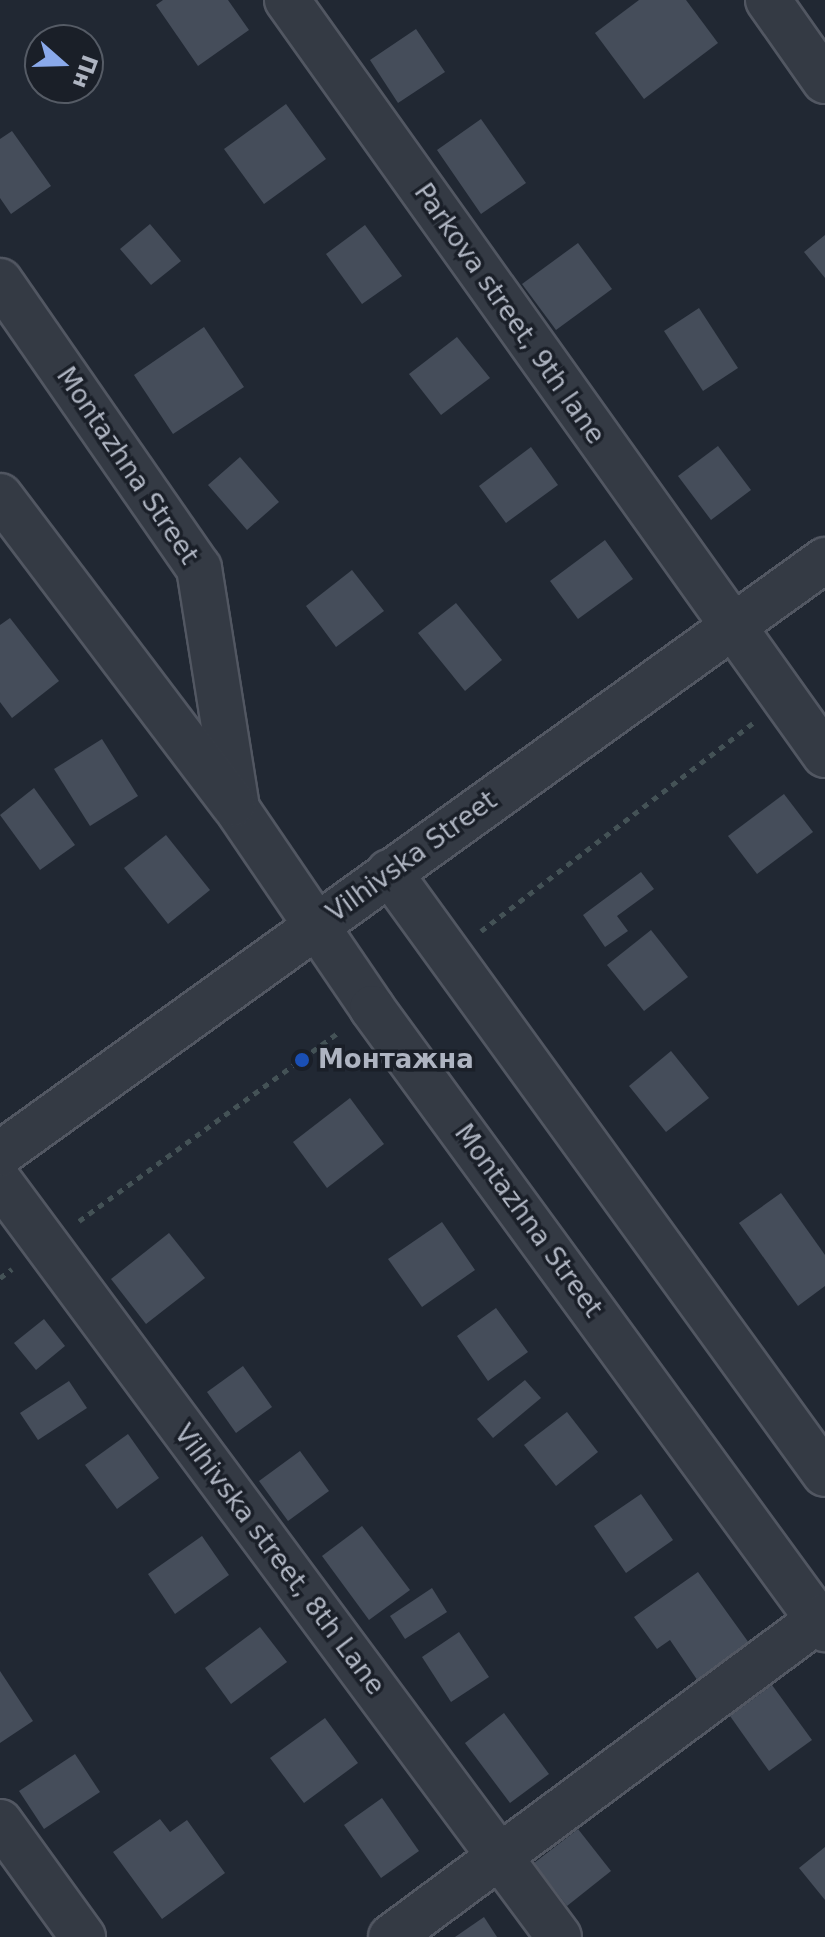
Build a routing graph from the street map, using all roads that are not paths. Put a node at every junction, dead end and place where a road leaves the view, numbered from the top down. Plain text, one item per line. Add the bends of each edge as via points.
1 (287, 0) edge
2 (768, 0) edge
3 (825, 81) edge
4 (0, 281) edge
5 (0, 496) edge
6 (825, 560) edge
7 (731, 628) junction
8 (825, 755) edge
9 (237, 809) junction
10 (389, 872) junction
11 (319, 925) junction
12 (0, 1154) edge
13 (0, 1182) edge
14 (825, 1474) edge
15 (823, 1621) edge
16 (0, 1822) edge
17 (500, 1857) junction
18 (83, 1937) edge
19 (391, 1937) edge
20 (559, 1937) edge

1 - 7 street, Parkova street, 9th lane
2 - 3 street
4 - 9 street, Montazhna Street via 199,568
5 - 9 street, Montazhna Street
6 - 7 street, Vilhivska Street
7 - 8 street, Parkova street, 9th lane
7 - 10 street, Vilhivska Street
9 - 11 street, Montazhna Street
10 - 11 street, Vilhivska Street
10 - 14 street
11 - 12 street, Vilhivska Street
11 - 15 street, Montazhna Street
13 - 17 street, Vilhivska street, 8th Lane
15 - 17 street
16 - 18 street
17 - 19 street
17 - 20 street, Vilhivska street, 8th Lane

